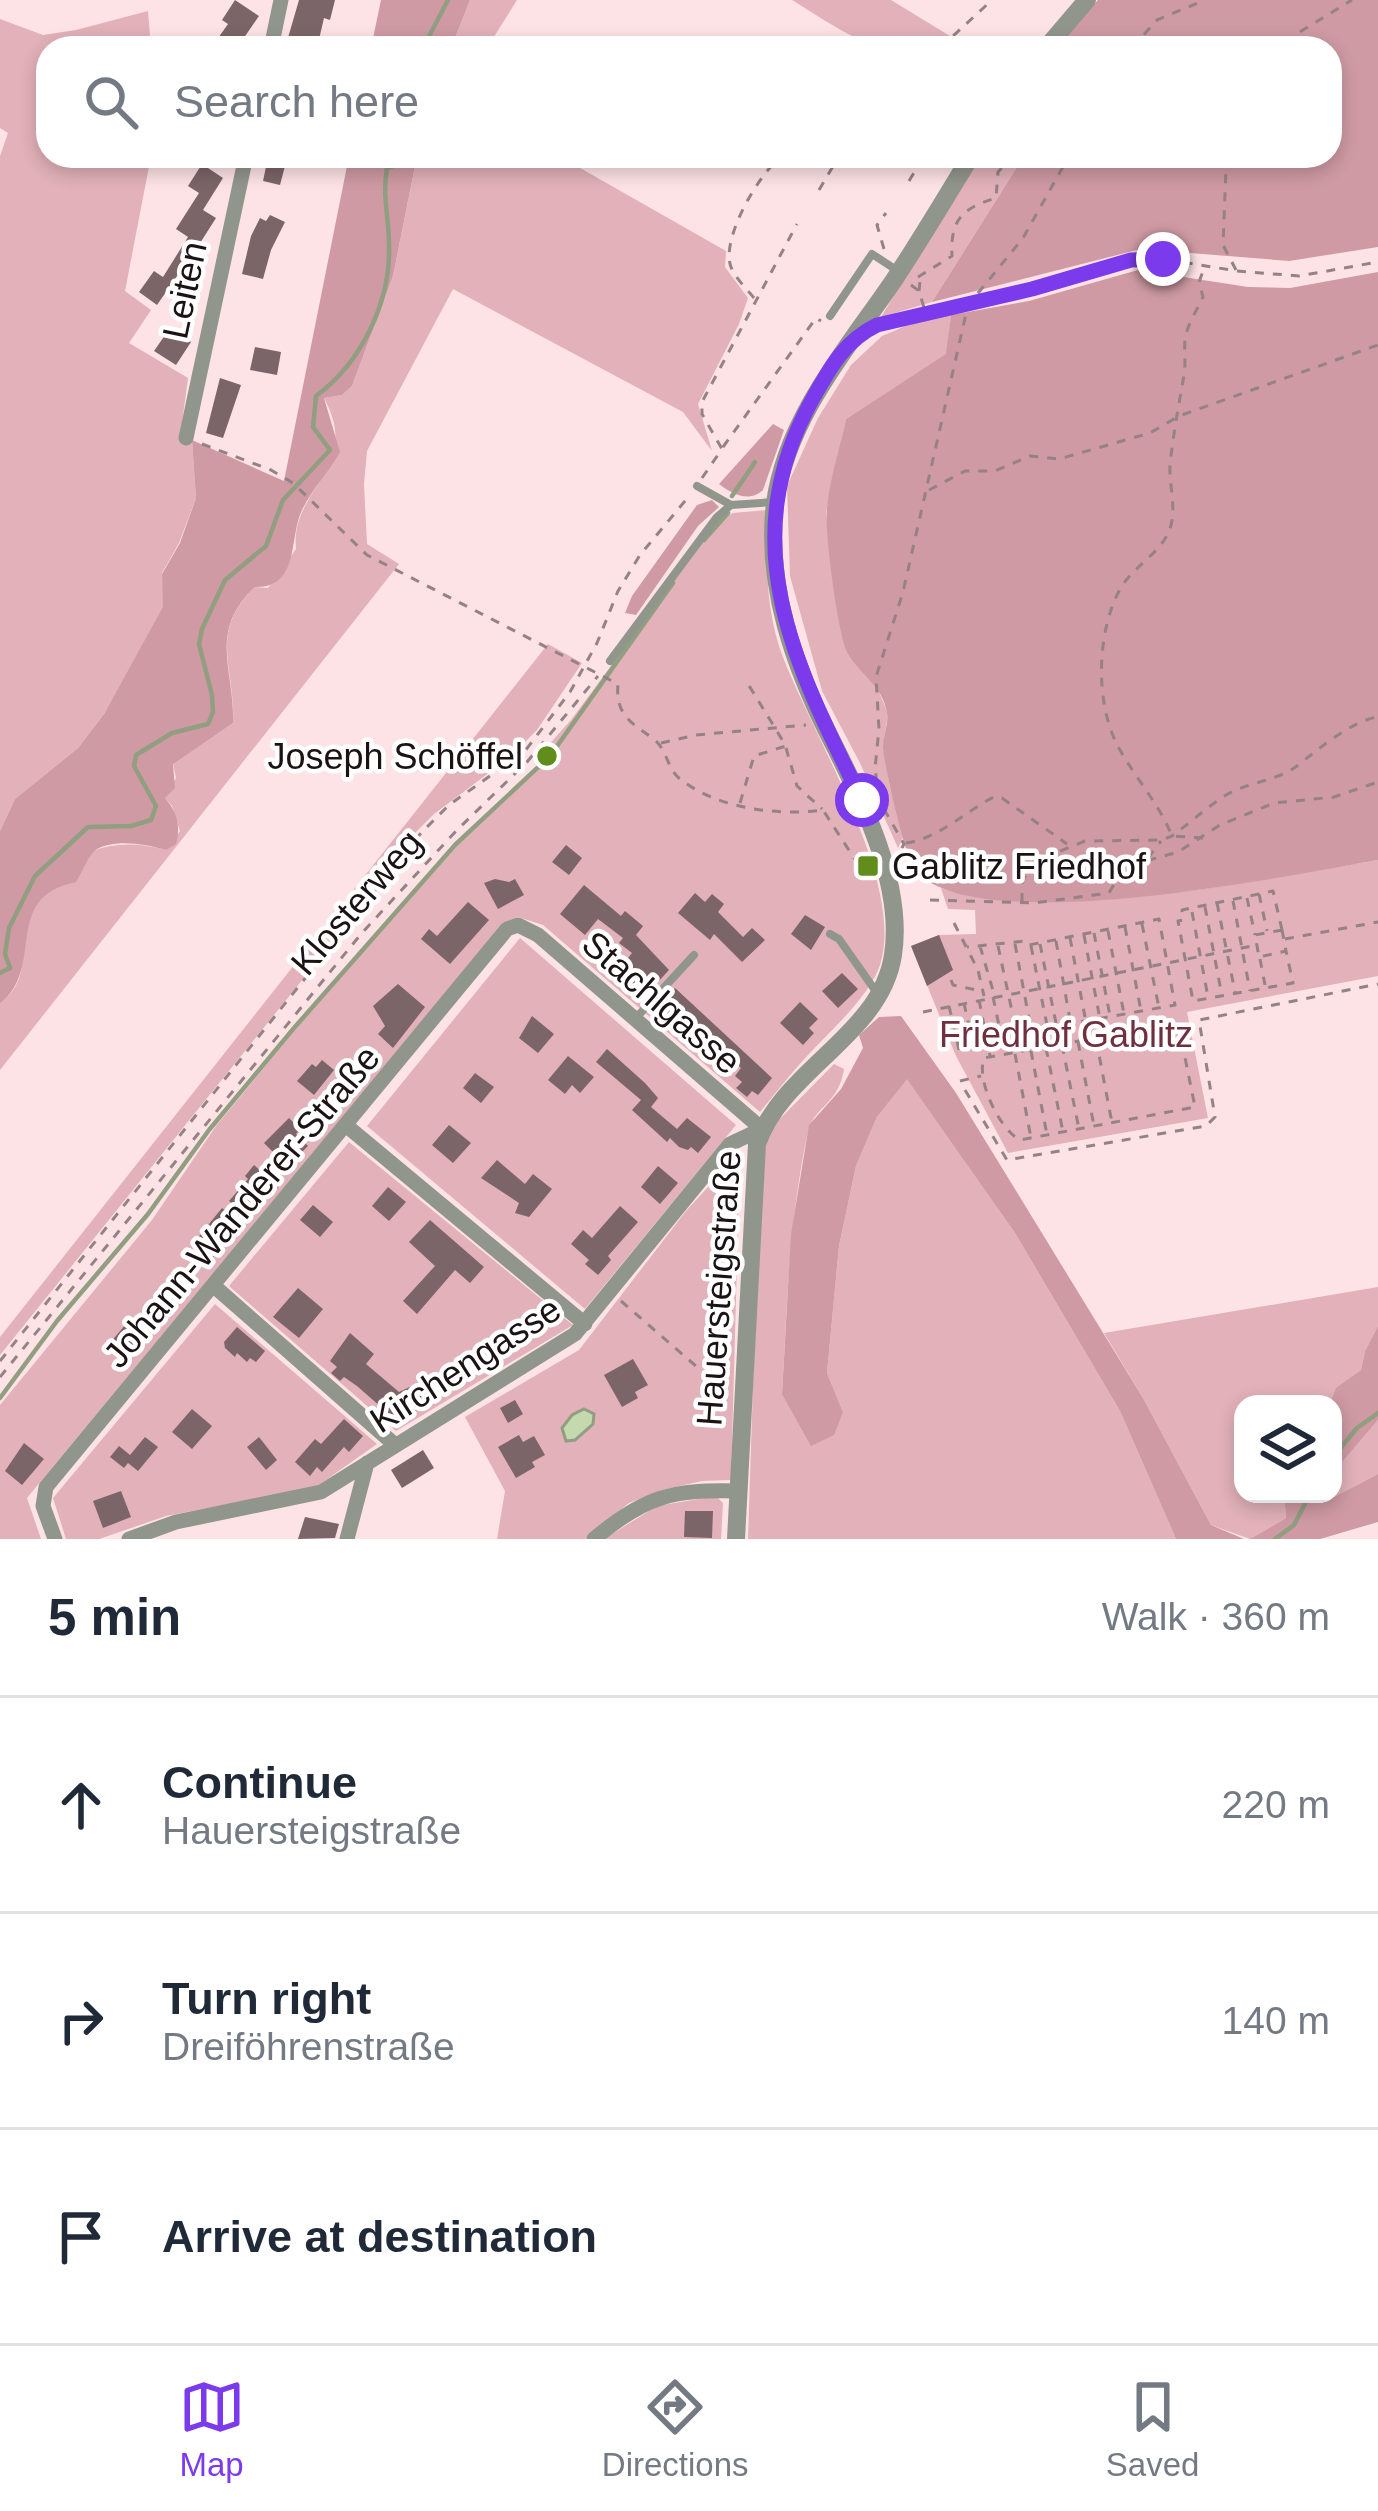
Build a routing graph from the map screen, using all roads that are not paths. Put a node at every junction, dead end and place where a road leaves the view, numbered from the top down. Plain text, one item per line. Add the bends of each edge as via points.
1 (281, 0) edge
2 (1087, 0) edge
3 (274, 36) edge
4 (1056, 36) edge
5 (242, 168) edge
6 (964, 168) edge
7 (907, 272) junction
8 (830, 316) road end
9 (186, 438) road end
10 (697, 486) road end
11 (776, 502) junction
12 (731, 505) junction
13 (610, 661) road end
14 (518, 926) joint
15 (830, 934) dead end
16 (694, 955) dead end
17 (878, 994) junction
18 (636, 1018) junction
19 (348, 1127) junction
20 (763, 1129) junction
21 (214, 1286) junction
22 (584, 1324) junction
23 (394, 1444) junction
24 (367, 1463) junction
25 (739, 1491) junction
26 (55, 1539) edge
27 (129, 1539) edge
28 (347, 1539) edge
29 (594, 1539) edge
30 (736, 1539) edge

1 - 3 street
2 - 4 street
5 - 9 street, Leiten
6 - 7 street, Hauersteigstraße
7 - 8 lane via 872,254
7 - 11 street, Hauersteigstraße via 853,337 802,421
10 - 12 lane
11 - 12 lane
11 - 17 street, Hauersteigstraße via 776,559 798,666 862,800 882,862 894,946
12 - 13 lane
14 - 18 street, Stachlgasse
14 - 19 street, Johann-Wanderer-Straße
15 - 17 lane
16 - 18 lane
17 - 20 street, Hauersteigstraße
18 - 20 street, Stachlgasse
19 - 21 street, Johann-Wanderer-Straße
19 - 22 street
20 - 22 street, Kirchengasse via 730,1144
20 - 25 street, Hauersteigstraße via 753,1166
21 - 23 street
21 - 26 street, Johann-Wanderer-Straße via 46,1487
22 - 23 street, Kirchengasse
23 - 24 street, Kirchengasse
24 - 27 street, Kirchengasse via 310,1496
24 - 28 street
25 - 29 street via 659,1496
25 - 30 street, Hauersteigstraße

